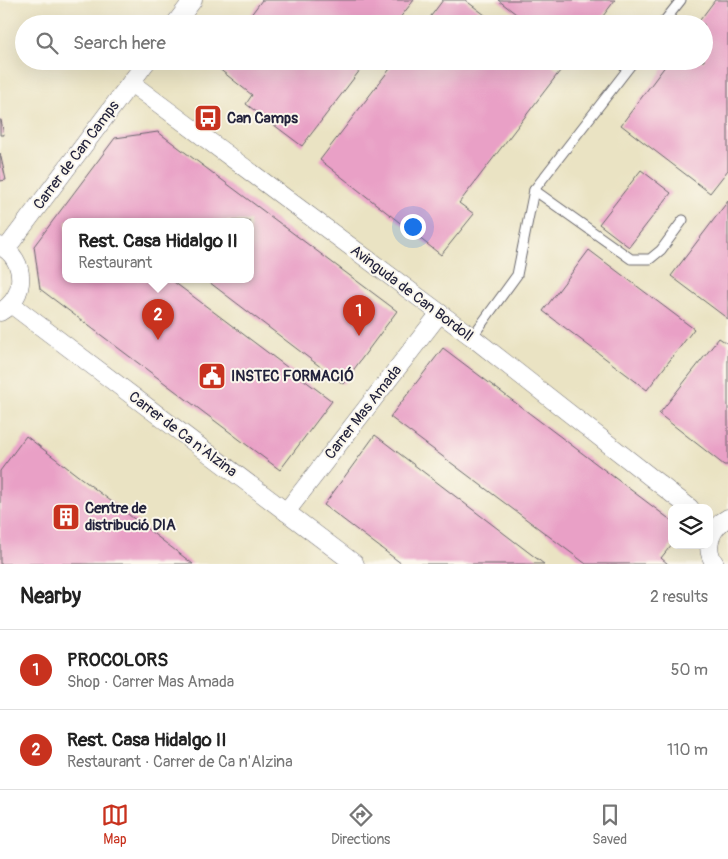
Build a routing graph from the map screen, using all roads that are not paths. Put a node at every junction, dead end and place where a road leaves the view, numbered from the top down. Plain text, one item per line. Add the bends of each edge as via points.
1 (193, 0) edge
2 (681, 0) edge
3 (182, 15) edge
4 (669, 15) edge
5 (140, 70) edge
6 (627, 70) edge
7 (131, 83) junction
8 (534, 190) junction
9 (683, 220) dead end
10 (3, 247) edge
11 (6, 308) edge
12 (440, 313) junction
13 (472, 337) junction
14 (685, 504) edge
15 (286, 512) junction
16 (718, 523) edge
17 (355, 564) edge
18 (715, 564) edge

1 - 3 street
2 - 4 lane
5 - 7 street, Carrer de Can Camps
6 - 8 lane
7 - 10 street, Carrer de Can Camps
7 - 12 street, Avinguda de Can Bordoll
8 - 9 lane via 630,259 650,259 661,250
8 - 13 lane via 517,275
10 - 11 street via 15,258 21,281 18,294
11 - 15 street, Carrer de Ca n'Alzina
12 - 13 street, Avinguda de Can Bordoll
12 - 15 street, Carrer Mas Amada
13 - 14 street, Avinguda de Can Bordoll
15 - 17 street, Carrer de Ca n'Alzina
16 - 18 street via 709,541 709,551

